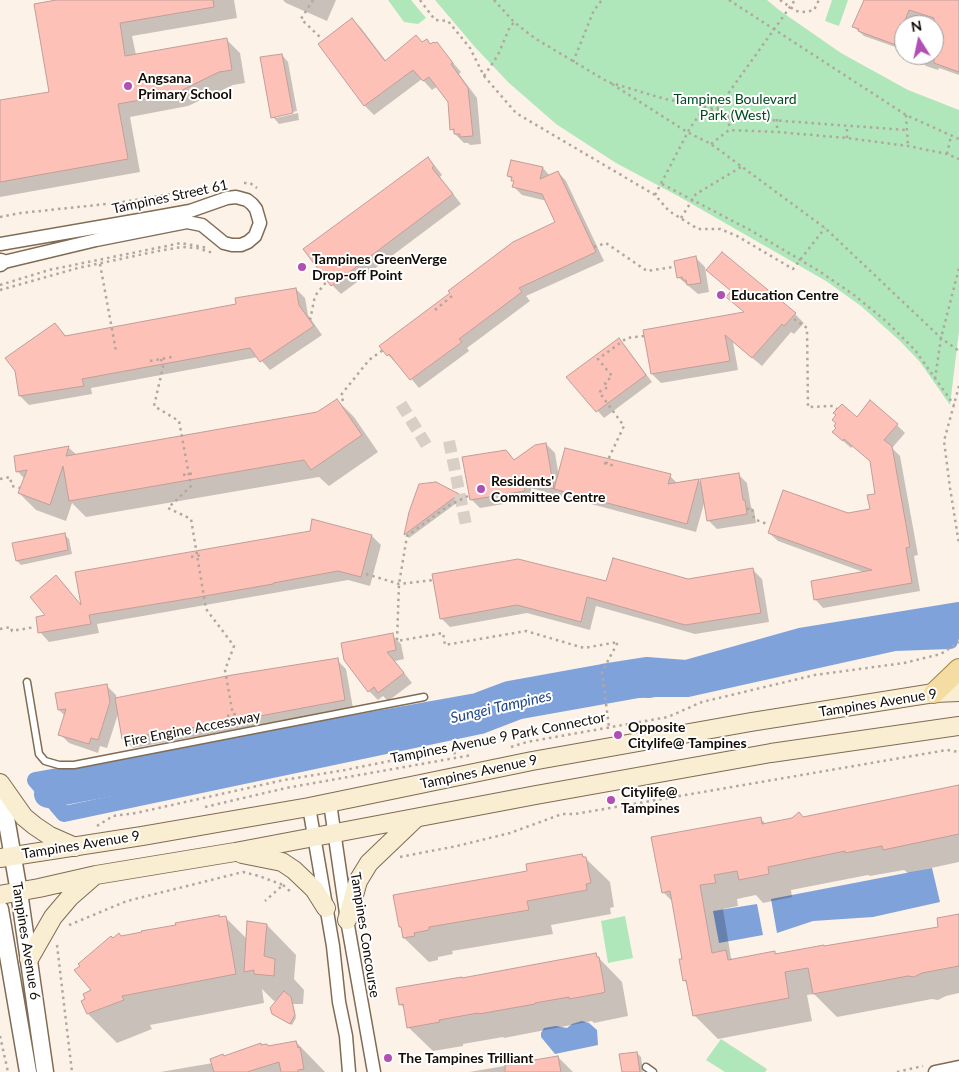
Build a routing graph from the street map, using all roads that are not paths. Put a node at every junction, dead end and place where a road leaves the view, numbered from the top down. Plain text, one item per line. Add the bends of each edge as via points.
1 (0, 244) edge
2 (0, 263) edge
3 (959, 669) edge
4 (26, 682) dead end
5 (959, 692) edge
6 (934, 693) junction
7 (424, 697) dead end
8 (955, 729) edge
9 (0, 782) edge
10 (330, 803) junction
11 (309, 807) junction
12 (417, 817) junction
13 (334, 833) junction
14 (314, 837) junction
15 (75, 847) junction
16 (235, 852) junction
17 (6, 857) edge
18 (96, 875) junction
19 (19, 892) junction
20 (0, 895) edge
21 (326, 908) junction
22 (0, 909) edge
23 (346, 920) junction
24 (29, 959) junction
25 (959, 1066) edge
26 (646, 1067) dead end
27 (28, 1072) edge
28 (46, 1072) edge
29 (348, 1072) edge
30 (374, 1072) edge
31 (653, 1072) edge
32 (935, 1072) edge

1 - 2 street, Tampines Street 61 via 151,218 236,197 252,204 264,223 255,236 241,245 224,243 202,225 187,222
3 - 6 main road
4 - 7 lane, Fire Engine Accessway via 39,754 45,761 59,765
5 - 6 main road, Tampines Avenue 9
6 - 10 main road, Tampines Avenue 9 via 541,760
8 - 12 main road via 771,753
9 - 15 main road via 35,826
9 - 17 street, Tampines Avenue 6
10 - 11 main road, Tampines Avenue 9
10 - 13 street, Tampines Concourse
11 - 14 street
11 - 15 main road, Tampines Avenue 9
12 - 13 main road
12 - 23 main road via 369,862 358,881
13 - 14 main road
13 - 23 street, Tampines Concourse
14 - 16 main road
14 - 21 street
15 - 17 main road, Tampines Avenue 9
16 - 18 main road
16 - 21 main road via 282,862 314,889
17 - 19 street, Tampines Avenue 6
18 - 19 main road
18 - 24 main road via 53,917
19 - 20 main road
19 - 24 street, Tampines Avenue 6
21 - 29 street via 346,1036
22 - 27 street, Tampines Avenue 6
23 - 30 street, Tampines Concourse
24 - 28 street, Tampines Avenue 6
25 - 32 street
26 - 31 lane

